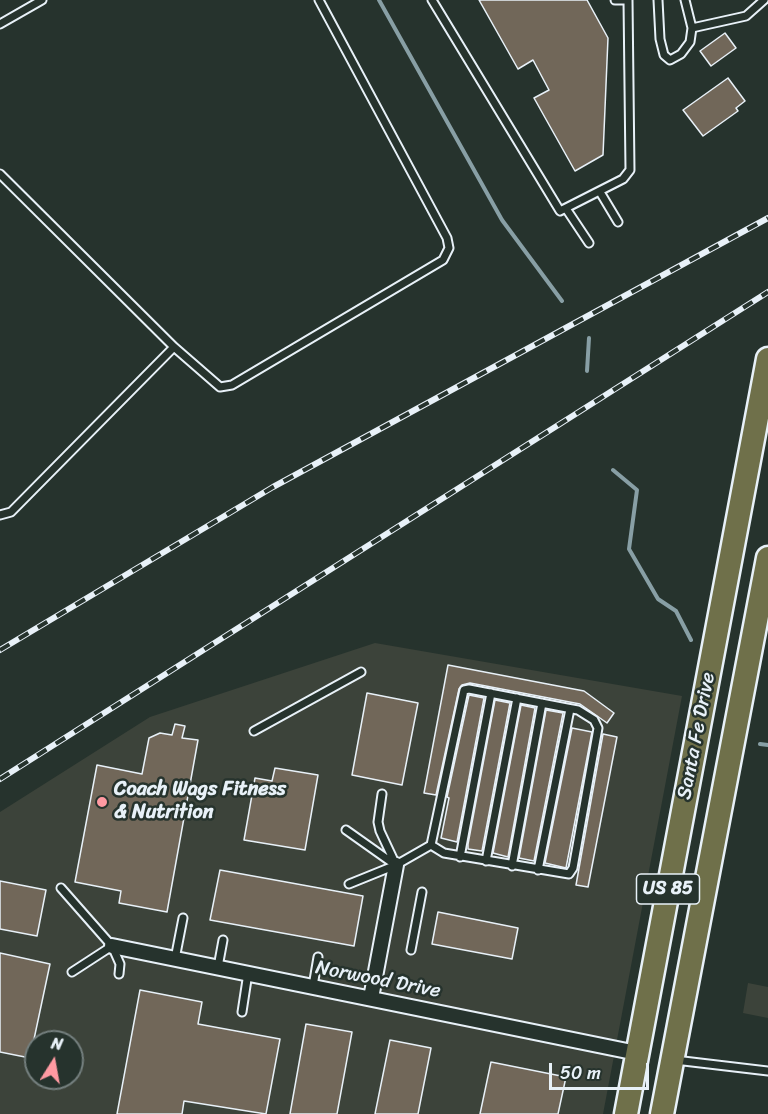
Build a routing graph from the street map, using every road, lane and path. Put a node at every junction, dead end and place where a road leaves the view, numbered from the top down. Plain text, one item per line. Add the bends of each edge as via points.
1 (42, 0) edge
2 (319, 0) edge
3 (432, 0) edge
4 (615, 0) edge
5 (627, 0) edge
6 (658, 0) edge
7 (685, 0) edge
8 (764, 0) edge
9 (0, 24) edge
10 (692, 28) junction
11 (0, 174) edge
12 (600, 192) junction
13 (567, 210) junction
14 (618, 222) dead end
15 (589, 243) dead end
16 (174, 347) junction
17 (768, 358) edge
18 (0, 515) edge
19 (768, 558) edge
20 (361, 672) dead end
21 (491, 693) junction
22 (517, 698) junction
23 (542, 703) junction
24 (570, 709) junction
25 (254, 731) dead end
26 (382, 794) dead end
27 (346, 830) dead end
28 (431, 845) junction
29 (460, 856) junction
30 (486, 861) junction
31 (396, 865) junction
32 (512, 866) junction
33 (538, 870) junction
34 (349, 884) dead end
35 (61, 888) dead end
36 (422, 892) dead end
37 (183, 918) dead end
38 (223, 940) dead end
39 (112, 946) junction
40 (411, 950) dead end
41 (318, 957) dead end
42 (175, 959) junction
43 (218, 967) junction
44 (72, 972) dead end
45 (248, 973) junction
46 (119, 974) dead end
47 (313, 986) junction
48 (371, 998) junction
49 (242, 1012) dead end
50 (637, 1053) junction
51 (672, 1060) junction
52 (768, 1071) edge
53 (626, 1114) edge
54 (660, 1114) edge

1 - 9 lane
2 - 16 lane via 449,248 443,260 232,385 220,387
3 - 13 lane via 560,211
4 - 5 lane
5 - 12 lane via 630,170 623,179
6 - 10 lane via 660,39 664,55 670,60 690,42
7 - 10 lane
8 - 10 lane via 746,16
11 - 16 lane
12 - 13 lane
12 - 14 lane
13 - 15 lane
16 - 18 lane via 11,512
17 - 50 highway, Santa Fe Drive / US 85
19 - 51 highway, Santa Fe Drive / US 85
20 - 25 lane
21 - 22 lane
21 - 28 lane via 469,689 462,694
21 - 29 lane
22 - 23 lane
22 - 30 lane
23 - 24 lane
23 - 32 lane
24 - 33 lane
24 - 33 lane via 594,720 598,728 573,868 563,875
26 - 31 lane via 378,822
27 - 31 lane
28 - 29 lane via 444,854
28 - 31 lane
29 - 30 lane
30 - 32 lane
31 - 34 lane
31 - 48 street
32 - 33 lane
35 - 39 lane
36 - 40 lane
37 - 42 lane
38 - 43 lane
39 - 42 street, Norwood Drive
39 - 44 lane
39 - 46 lane via 120,964
41 - 47 lane
42 - 43 street, Norwood Drive
43 - 45 street, Norwood Drive
45 - 47 street, Norwood Drive
45 - 49 lane
47 - 48 street, Norwood Drive
48 - 50 street, Norwood Drive
50 - 53 highway, Santa Fe Drive / US 85
50 - 54 highway via 648,1059 656,1072
51 - 52 lane
51 - 54 highway, Santa Fe Drive / US 85

